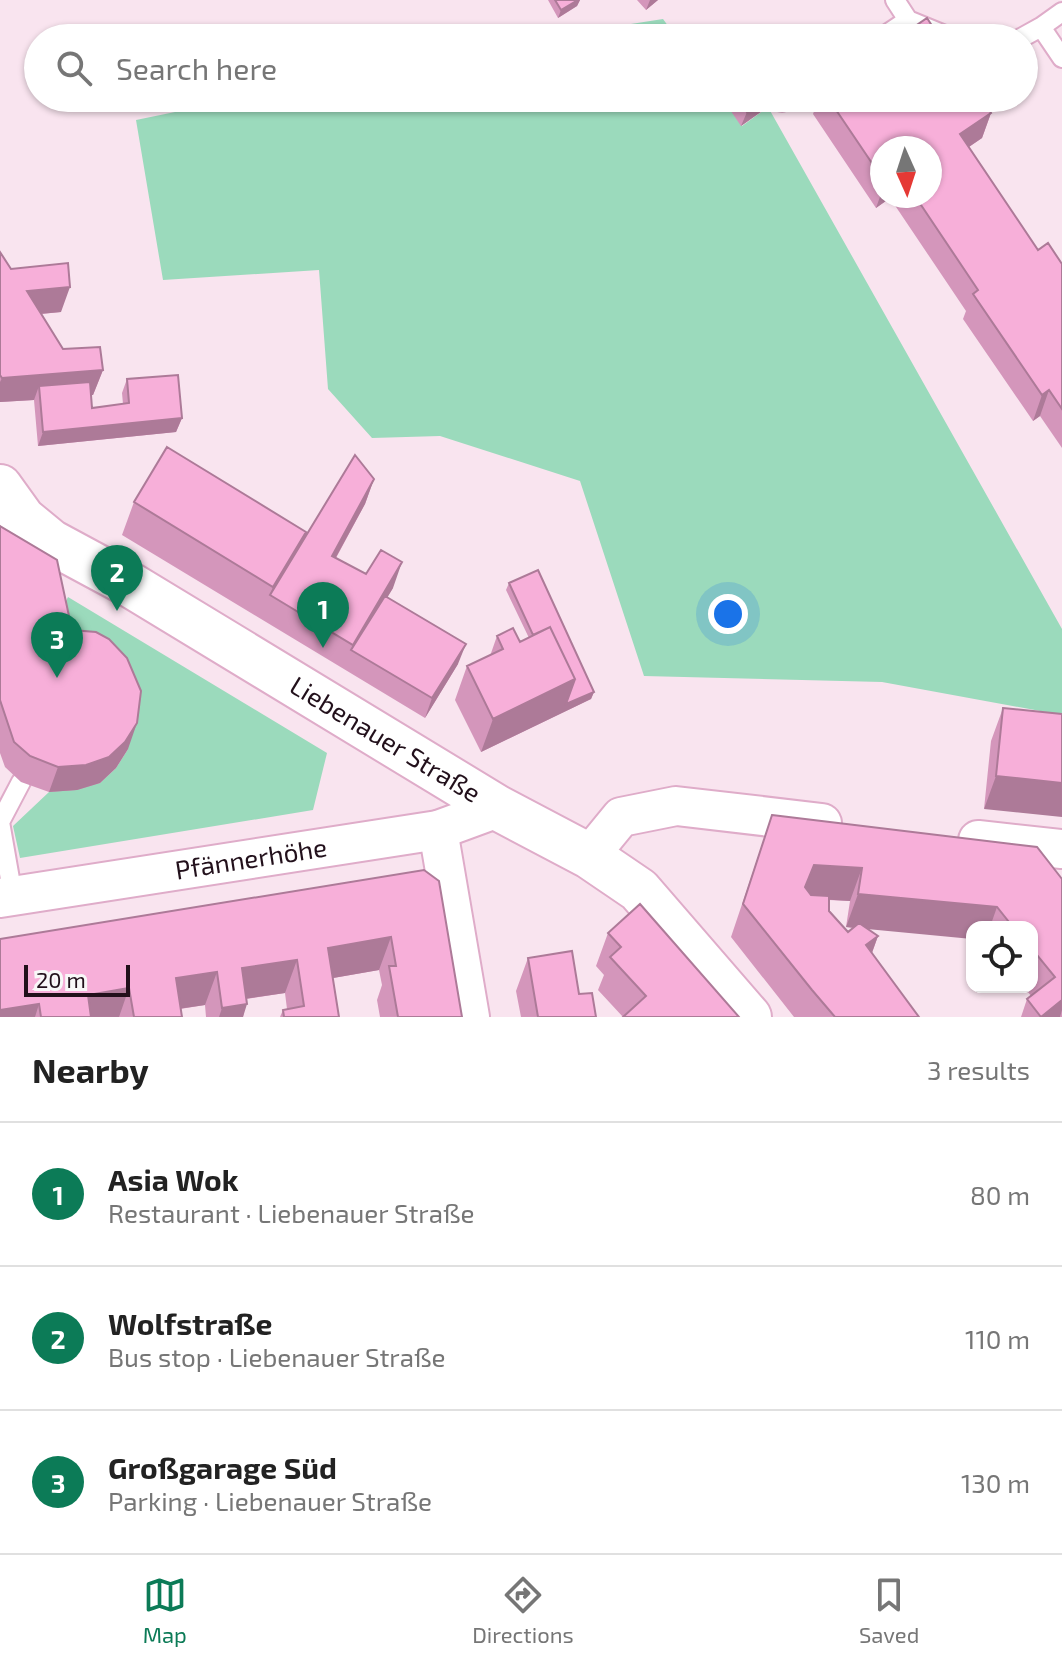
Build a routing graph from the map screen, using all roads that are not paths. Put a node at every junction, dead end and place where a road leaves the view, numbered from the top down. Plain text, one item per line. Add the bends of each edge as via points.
1 (895, 0) edge
2 (1062, 12) edge
3 (908, 20) junction
4 (902, 24) edge
5 (918, 24) edge
6 (1041, 27) junction
7 (1038, 29) edge
8 (1062, 58) edge
9 (12, 511) edge
10 (21, 782) edge
11 (498, 808) junction
12 (858, 827) edge
13 (438, 830) junction
14 (936, 836) edge
15 (1062, 849) edge
16 (589, 856) junction
17 (6, 897) edge
18 (470, 1017) edge
19 (749, 1017) edge

1 - 3 lane
2 - 6 lane
3 - 4 lane
3 - 5 lane
6 - 7 lane
6 - 8 lane
9 - 11 street, Liebenauer Straße via 51,542
10 - 17 lane via 0,822
11 - 13 street, Pfännerhöhe
11 - 16 street, Liebenauer Straße
12 - 16 street via 676,806 621,817
13 - 17 street, Pfännerhöhe
13 - 18 street
14 - 15 street
16 - 19 street, Liebenauer Straße via 639,890

